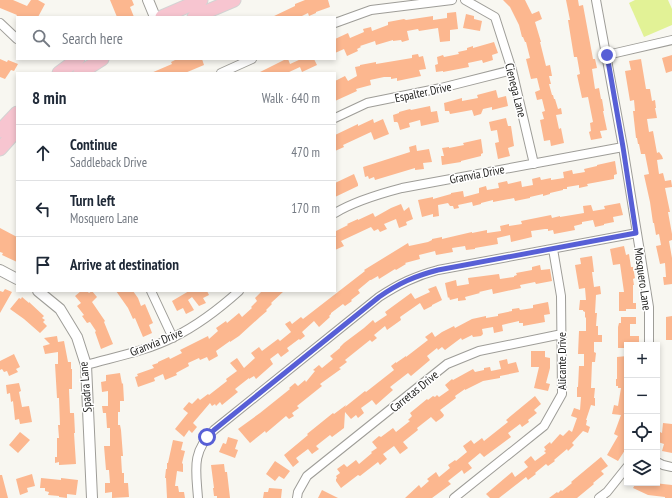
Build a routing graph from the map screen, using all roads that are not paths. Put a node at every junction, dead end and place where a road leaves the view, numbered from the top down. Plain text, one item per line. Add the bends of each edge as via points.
1 (148, 0) edge
2 (201, 0) edge
3 (234, 0) edge
4 (452, 0) edge
5 (465, 0) edge
6 (596, 0) edge
7 (155, 16) edge
8 (164, 16) edge
9 (196, 16) edge
10 (0, 23) edge
11 (336, 23) edge
12 (16, 38) edge
13 (672, 40) edge
14 (607, 55) junction
15 (77, 60) edge
16 (100, 60) edge
17 (250, 60) edge
18 (512, 70) junction
19 (60, 72) edge
20 (82, 72) edge
21 (224, 72) edge
22 (16, 114) edge
23 (336, 118) edge
24 (0, 131) edge
25 (16, 131) edge
26 (623, 147) junction
27 (0, 149) edge
28 (534, 164) junction
29 (336, 212) edge
30 (636, 233) junction
31 (554, 249) junction
32 (0, 270) edge
33 (16, 278) edge
34 (39, 292) edge
35 (152, 292) edge
36 (238, 292) edge
37 (562, 334) junction
38 (173, 338) junction
39 (649, 342) edge
40 (86, 365) junction
41 (660, 464) edge
42 (672, 467) edge
43 (624, 471) edge
44 (92, 498) edge
45 (198, 498) edge
46 (297, 498) edge
47 (454, 498) edge
48 (599, 498) edge

1 - 7 street
2 - 8 main road
3 - 9 main road
4 - 11 street via 371,10
5 - 18 street, Cienega Lane via 495,17
6 - 14 street, Mosquero Lane
10 - 12 street
13 - 14 street
14 - 26 street, Mosquero Lane
15 - 19 main road
16 - 20 main road
17 - 21 street
18 - 23 street, Espalter Drive via 367,103
18 - 28 street, Cienega Lane
22 - 24 main road
25 - 27 main road
26 - 28 street, Granvia Drive
26 - 30 street, Mosquero Lane
28 - 29 street, Granvia Drive via 402,188 374,196
30 - 31 street
30 - 39 street, Mosquero Lane via 649,306
31 - 37 street, Alicante Drive via 561,296
31 - 45 street via 438,270 407,280 379,297 207,437 197,455
32 - 33 street
34 - 40 street, Spadra Lane via 60,309 77,337
35 - 38 street
36 - 38 street, Granvia Drive via 220,308
37 - 46 street, Carretas Drive via 478,351 447,364 307,476
37 - 47 street, Alicante Drive via 562,394 544,426
38 - 40 street, Granvia Drive
40 - 44 street, Spadra Lane
41 - 42 street
43 - 48 street

